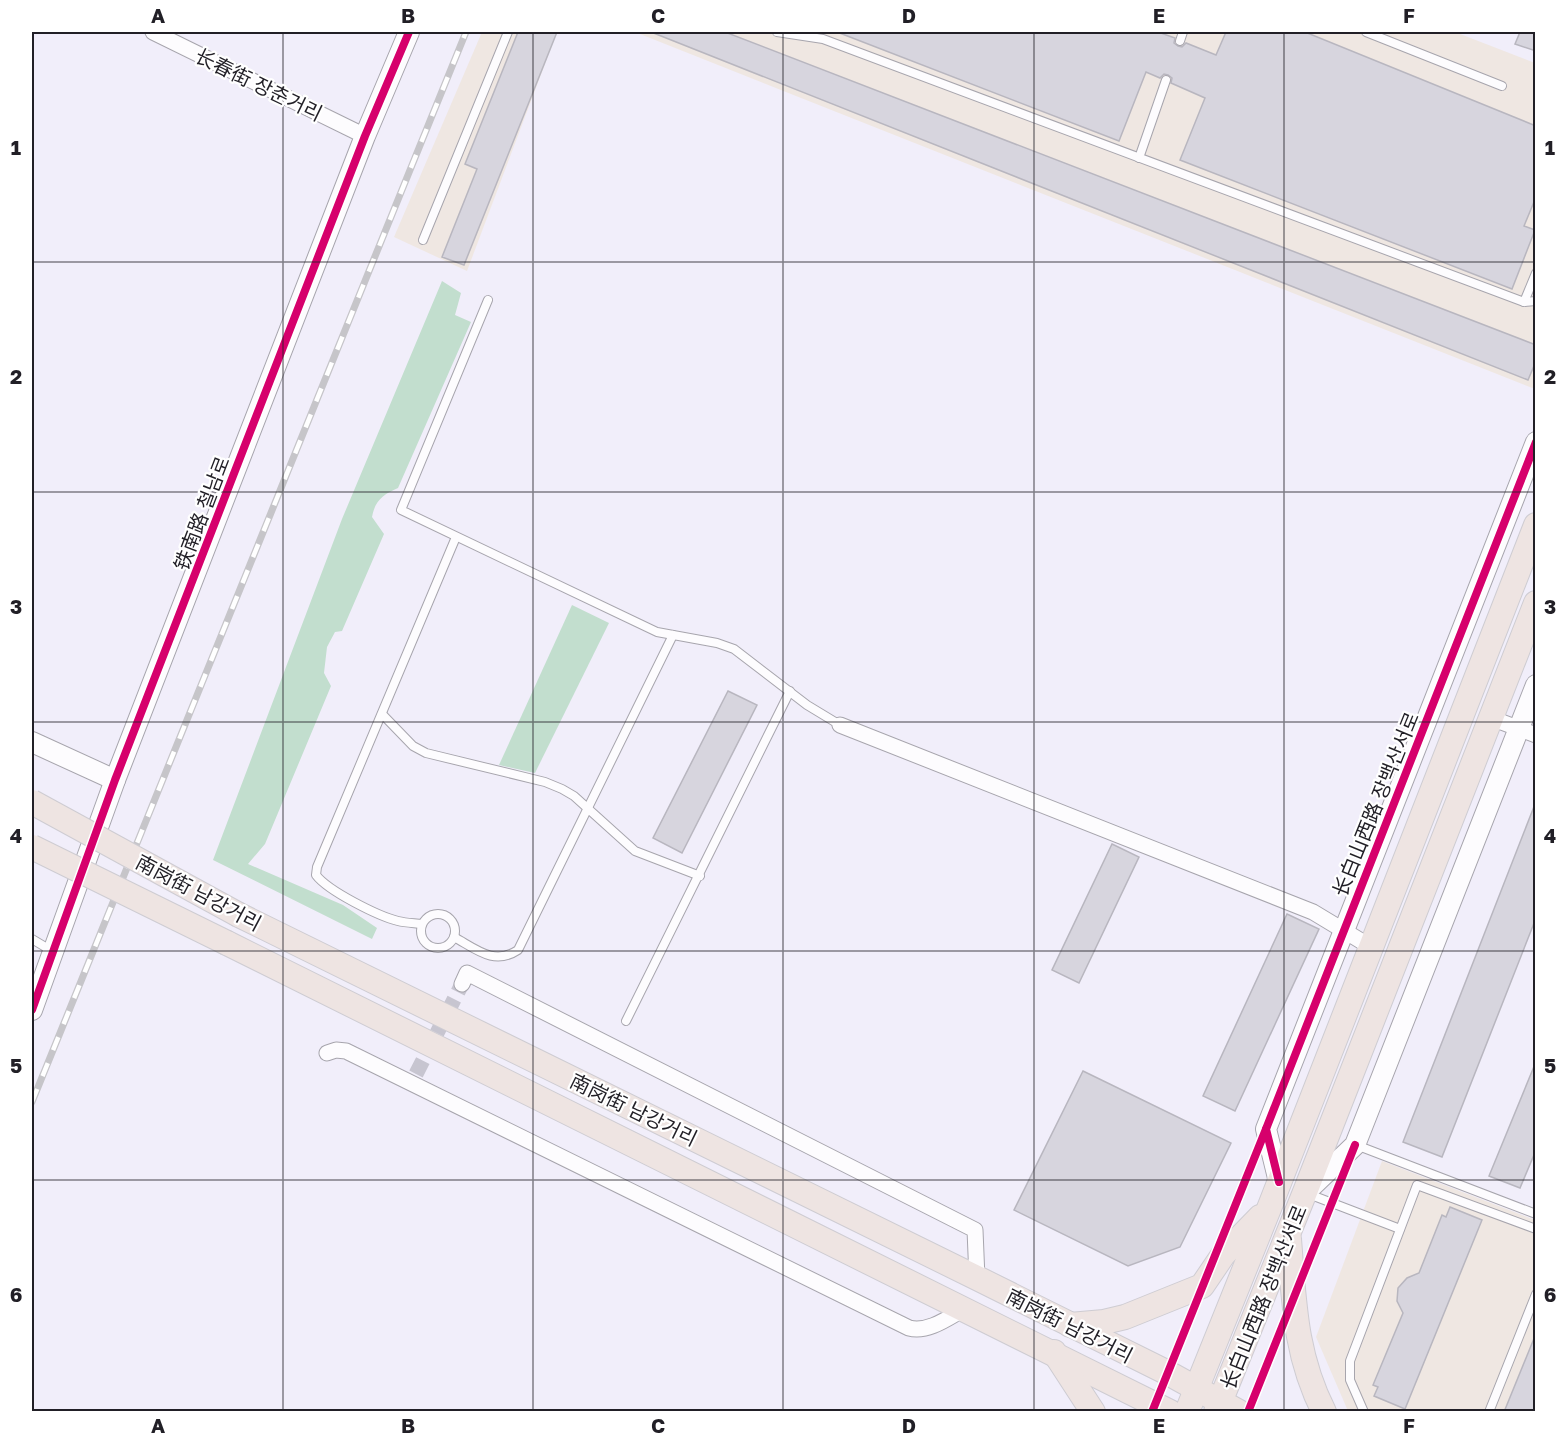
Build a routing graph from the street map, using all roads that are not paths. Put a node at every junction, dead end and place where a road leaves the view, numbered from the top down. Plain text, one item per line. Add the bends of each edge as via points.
1 (153, 32) edge
2 (409, 32) edge
3 (508, 32) edge
4 (777, 32) edge
5 (1184, 32) edge
6 (1366, 32) edge
7 (819, 35) edge
8 (1180, 41) dead end
9 (1166, 80) dead end
10 (1502, 86) dead end
11 (365, 136) junction
12 (1139, 158) junction
13 (423, 240) dead end
14 (1536, 273) edge
15 (488, 300) dead end
16 (1536, 301) edge
17 (1524, 302) junction
18 (1536, 442) edge
19 (1536, 525) edge
20 (456, 537) junction
21 (1536, 603) edge
22 (673, 635) junction
23 (1536, 685) edge
24 (790, 691) junction
25 (382, 714) junction
26 (1491, 718) junction
27 (840, 725) joint
28 (1527, 731) edge
29 (32, 742) edge
30 (115, 780) junction
31 (32, 802) edge
32 (587, 809) junction
33 (32, 847) edge
34 (699, 876) junction
35 (422, 924) junction
36 (1344, 929) junction
37 (454, 937) junction
38 (32, 939) edge
39 (1371, 947) junction
40 (53, 952) junction
41 (462, 984) dead end
42 (32, 1010) edge
43 (626, 1021) dead end
44 (327, 1053) dead end
45 (1355, 1145) junction
46 (1279, 1182) junction
47 (1305, 1192) junction
48 (1270, 1206) junction
49 (1536, 1214) edge
50 (1400, 1229) junction
51 (1536, 1229) edge
52 (1288, 1235) junction
53 (977, 1278) junction
54 (1536, 1294) edge
55 (964, 1309) junction
56 (1069, 1325) junction
57 (1054, 1352) junction
58 (1196, 1388) junction
59 (1225, 1408) edge
60 (1093, 1412) edge
61 (1170, 1412) edge
62 (1187, 1412) edge
63 (1324, 1412) edge
64 (1364, 1412) edge
65 (1489, 1412) edge

1 - 11 street, 长春街 장춘거리
2 - 11 street, 铁南路 철남로
3 - 13 lane
4 - 7 lane
5 - 8 lane
6 - 10 lane
7 - 12 lane
9 - 12 lane
11 - 30 street, 铁南路 철남로
12 - 17 lane
14 - 17 lane
15 - 20 lane via 401,510
16 - 17 lane
18 - 36 street, 长白山西路 장백산서로
19 - 39 main road, 长白山西路 장백산서로
20 - 22 lane via 657,632
20 - 25 lane
21 - 26 main road, 长白山西路 장백산서로
22 - 24 lane via 734,649
22 - 32 lane
23 - 28 street, 长白山西路 장백산서로
24 - 27 lane
24 - 34 lane
25 - 32 lane via 413,746 426,753 545,782 574,796
25 - 35 lane via 316,875 322,883 374,912
26 - 28 street
26 - 47 main road, 长白山西路 장백산서로
27 - 36 street via 1313,912
28 - 45 street, 长白山西路 장백산서로
29 - 30 street
30 - 40 street, 铁南路 철남로
31 - 53 main road, 南岗街 남강거리, bridge via 240,915
32 - 34 lane via 634,851
32 - 37 lane via 518,950 499,957 487,955
33 - 55 main road, 南岗街 남강거리, bridge
34 - 43 lane
35 - 37 lane via 430,916 442,914 452,920
35 - 37 lane via 421,935 426,945 437,949 447,946
36 - 39 street
36 - 46 street, 长白山西路 장백산서로 via 1266,1129
38 - 40 lane
39 - 46 main road, 长白山西路 장백산서로
40 - 42 street, 铁南路 철남로
41 - 53 street via 467,973 975,1230
44 - 55 street via 346,1052 414,1079 909,1328 929,1327
45 - 47 street, 长白山西路 장백산서로
45 - 49 lane
46 - 48 main road, 长白山西路 장백산서로
47 - 50 lane
47 - 52 main road, 长白山西路 장백산서로
48 - 56 main road via 1223,1255 1202,1286 1125,1317
48 - 58 main road, 长白山西路 장백산서로
50 - 51 lane via 1417,1185
50 - 64 lane via 1350,1361 1350,1380
52 - 59 main road, 长白山西路 장백산서로
52 - 63 main road via 1304,1363
53 - 56 main road, 南岗街 남강거리
54 - 65 lane
55 - 57 main road, 南岗街 남강거리
56 - 58 main road, 南岗街 남강거리
57 - 60 main road
57 - 61 main road, 南岗街 남강거리
58 - 59 main road, 南岗街 남강거리
58 - 62 main road, 长白山西路 장백산서로

